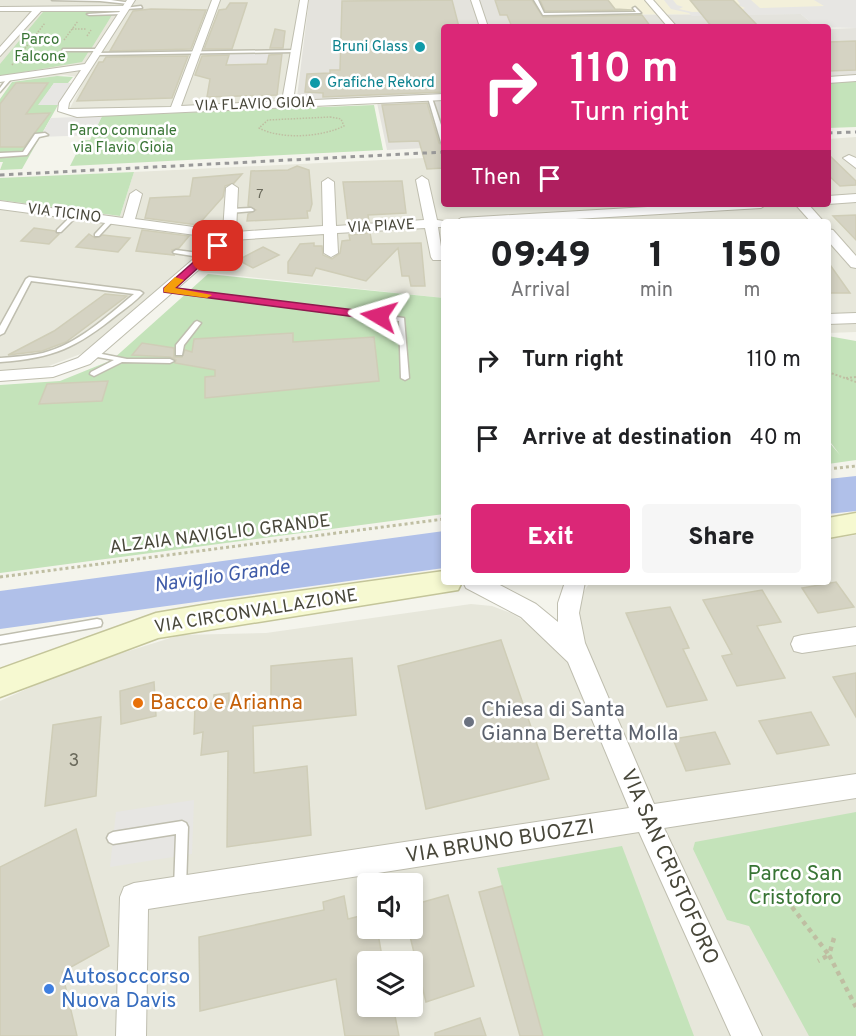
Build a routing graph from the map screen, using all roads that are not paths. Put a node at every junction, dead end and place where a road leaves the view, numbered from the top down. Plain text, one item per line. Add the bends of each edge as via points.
1 (54, 0) edge
2 (100, 0) edge
3 (216, 0) edge
4 (304, 0) edge
5 (475, 0) edge
6 (536, 0) edge
7 (649, 0) edge
8 (37, 4) edge
9 (127, 6) edge
10 (141, 7) dead end
11 (636, 8) dead end
12 (0, 9) edge
13 (89, 14) dead end
14 (483, 24) edge
15 (670, 24) edge
16 (62, 48) road end
17 (2, 49) edge
18 (297, 51) junction
19 (97, 52) junction
20 (196, 52) junction
21 (88, 66) junction
22 (53, 72) junction
23 (8, 75) edge
24 (81, 76) junction
25 (856, 78) edge
26 (831, 80) edge
27 (0, 92) edge
28 (441, 97) edge
29 (430, 98) junction
30 (287, 104) junction
31 (175, 109) junction
32 (441, 133) edge
33 (45, 135) dead end
34 (0, 155) edge
35 (422, 180) dead end
36 (328, 182) dead end
37 (232, 188) dead end
38 (136, 194) dead end
39 (856, 198) edge
40 (831, 200) edge
41 (698, 207) edge
42 (707, 207) edge
43 (804, 207) edge
44 (2, 209) edge
45 (251, 210) dead end
46 (230, 211) junction
47 (75, 215) junction
48 (622, 217) edge
49 (561, 219) edge
50 (717, 219) edge
51 (815, 219) edge
52 (111, 220) junction
53 (128, 222) junction
54 (438, 223) edge
55 (329, 230) junction
56 (58, 231) dead end
57 (97, 234) dead end
58 (230, 236) junction
59 (831, 236) edge
60 (176, 252) dead end
61 (331, 253) dead end
62 (206, 256) junction
63 (438, 257) dead end
64 (856, 264) edge
65 (167, 290) junction
66 (856, 318) edge
67 (831, 319) edge
68 (197, 323) dead end
69 (0, 333) edge
70 (179, 353) dead end
71 (94, 354) junction
72 (0, 360) edge
73 (119, 360) junction
74 (170, 361) dead end
75 (94, 374) dead end
76 (0, 376) edge
77 (405, 378) dead end
78 (856, 524) edge
79 (831, 528) edge
80 (441, 583) edge
81 (480, 585) edge
82 (574, 585) edge
83 (97, 623) dead end
84 (856, 636) edge
85 (0, 640) edge
86 (802, 644) dead end
87 (580, 664) junction
88 (0, 684) edge
89 (856, 786) edge
90 (647, 819) junction
91 (113, 837) dead end
92 (179, 891) junction
93 (131, 1036) edge
94 (747, 1036) edge

1 - 2 lane
2 - 9 lane
3 - 20 street
4 - 18 street
5 - 14 street
6 - 11 lane via 543,14 639,13
7 - 15 street
8 - 9 street
8 - 12 street via 27,9
8 - 17 street
9 - 10 lane
9 - 13 lane
9 - 19 street
16 - 19 lane
18 - 20 lane
18 - 30 street
19 - 20 lane
19 - 21 street
20 - 31 street
21 - 22 street
21 - 24 street
22 - 23 street
22 - 24 street via 75,72
23 - 27 lane
24 - 31 street, VIA FLAVIO GIOIA via 62,107 66,113
25 - 26 street
28 - 29 street, VIA FLAVIO GIOIA
29 - 30 street, VIA FLAVIO GIOIA
29 - 32 lane
30 - 31 street, VIA FLAVIO GIOIA
33 - 34 lane via 37,135 25,154
35 - 54 street, VIA PIAVE
36 - 55 street, VIA PIAVE
37 - 46 street
38 - 53 street, VIA TICINO
39 - 40 street
41 - 48 street
42 - 50 street
43 - 51 street
44 - 47 street, VIA TICINO
45 - 46 lane
46 - 58 street
47 - 52 street, VIA TICINO
47 - 56 lane
48 - 49 street
52 - 53 street, VIA TICINO
52 - 57 lane
53 - 58 street, VIA TICINO
54 - 55 street, VIA PIAVE
54 - 63 street, VIA PIAVE
55 - 58 street, VIA PIAVE
55 - 61 street, VIA PIAVE
58 - 62 street
59 - 64 street
60 - 62 lane
62 - 65 street
65 - 71 street
65 - 77 lane via 402,320
66 - 67 street
68 - 70 lane via 180,345
69 - 72 lane via 29,279 144,294 74,345 34,359
71 - 73 lane
71 - 76 street via 59,372
73 - 74 lane
73 - 75 lane
78 - 79 main road
80 - 88 main road, VIA CIRCONVALLAZIONE via 156,626
81 - 87 street via 536,614 551,626
82 - 87 street via 567,610
83 - 85 lane
84 - 86 street
87 - 90 street, VIA SAN CRISTOFORO
89 - 90 street, VIA BRUNO BUOZZI
90 - 92 street, VIA BRUNO BUOZZI
90 - 94 street, VIA SAN CRISTOFORO
91 - 92 lane via 182,827
92 - 93 street, VIA BRUNO BUOZZI via 134,897

